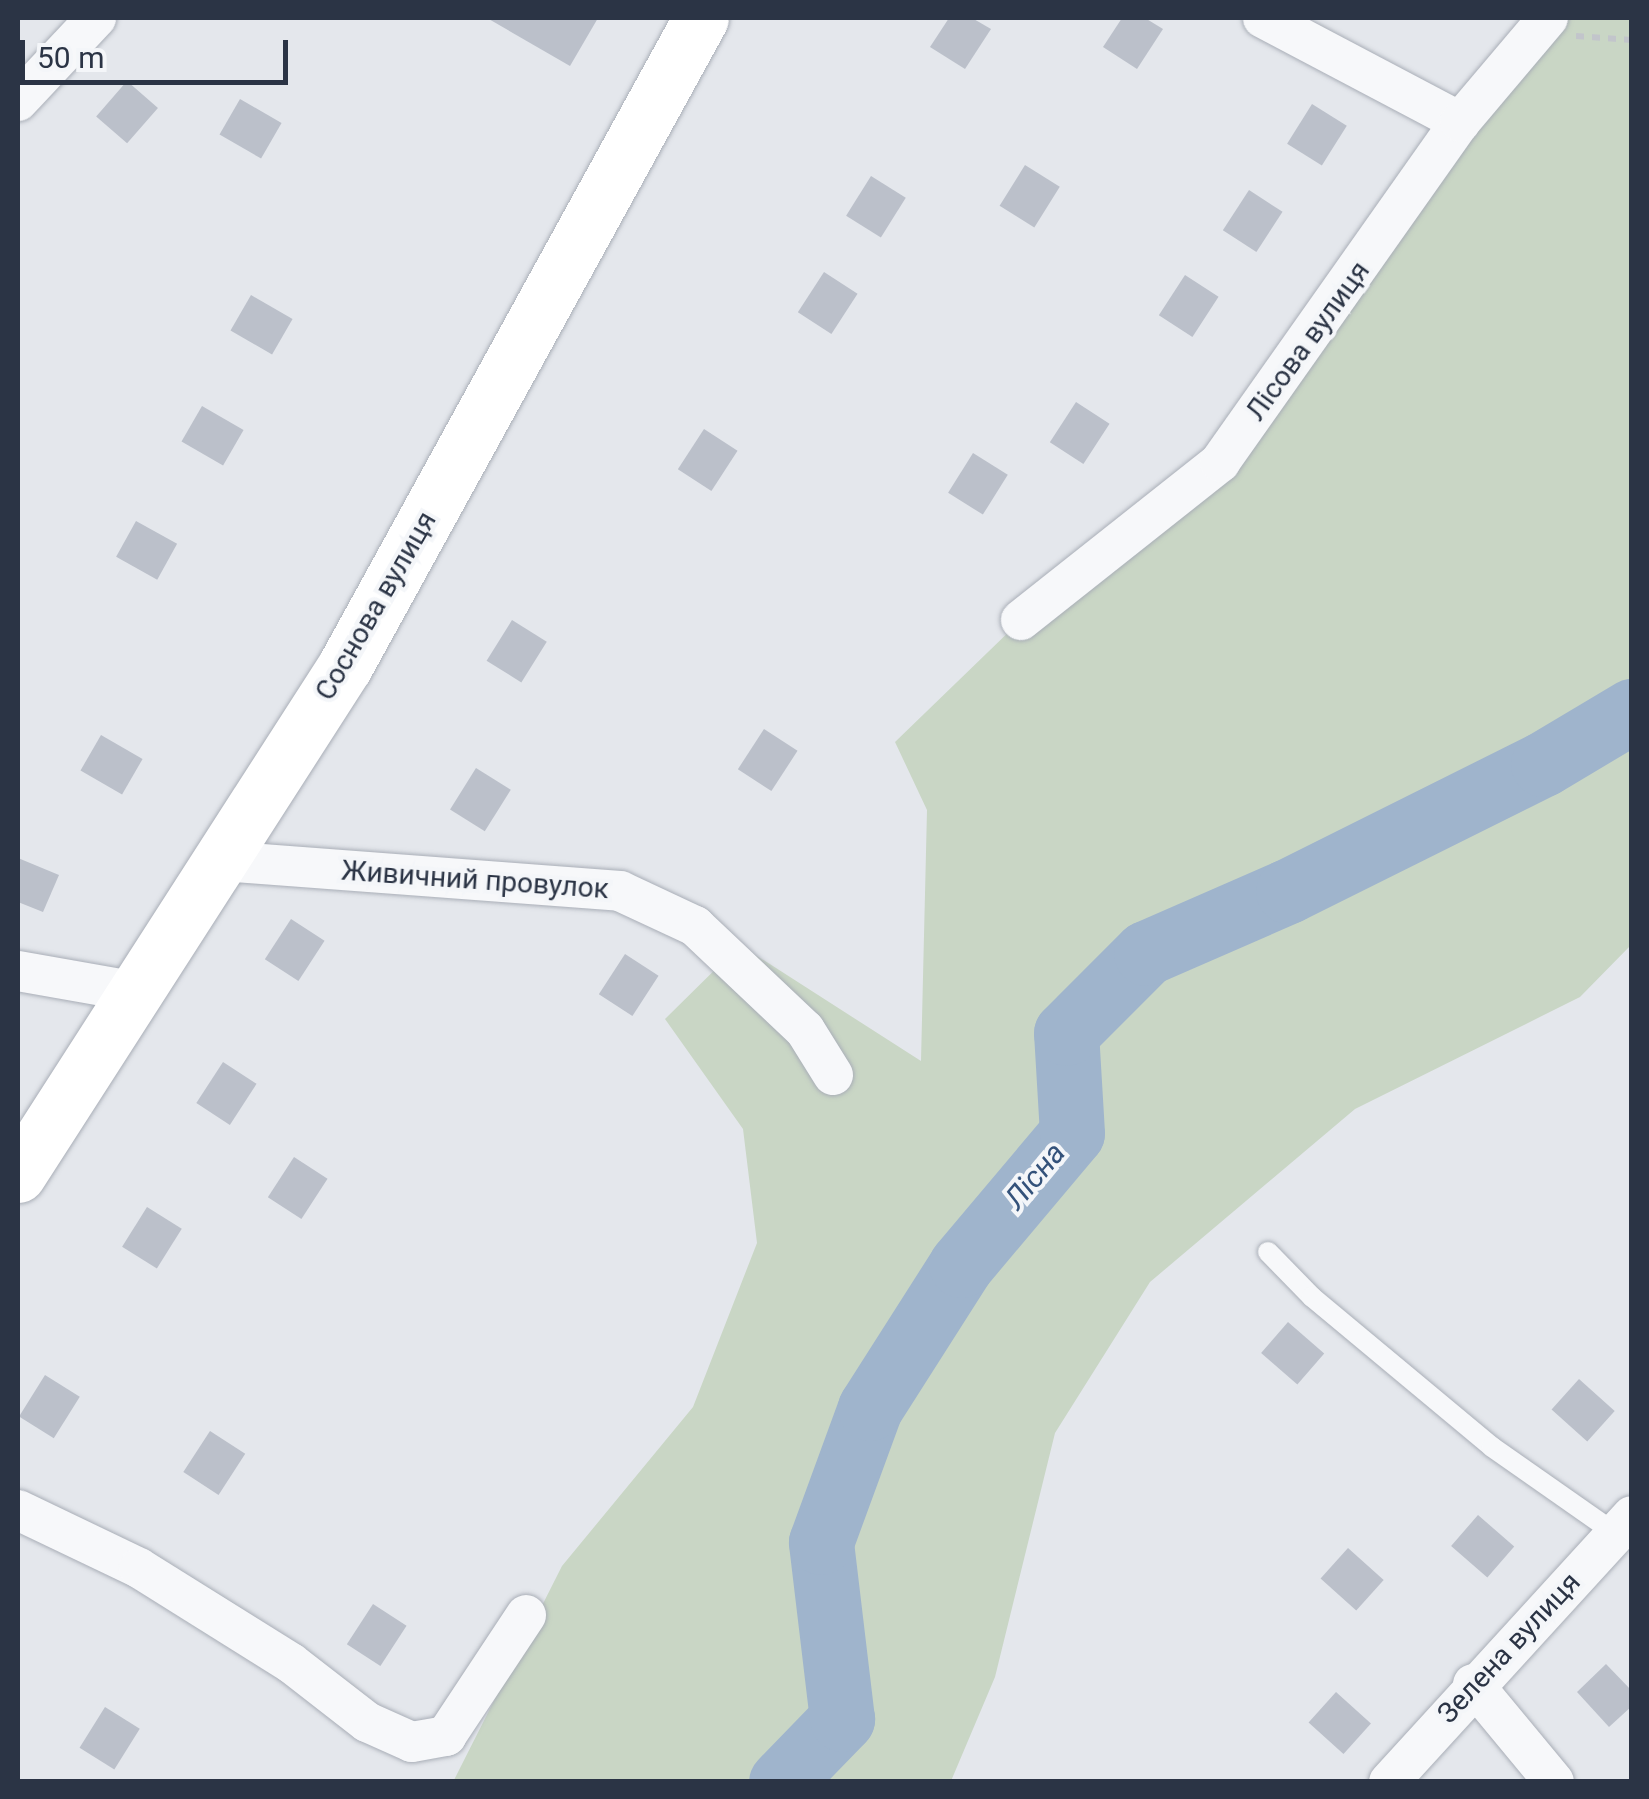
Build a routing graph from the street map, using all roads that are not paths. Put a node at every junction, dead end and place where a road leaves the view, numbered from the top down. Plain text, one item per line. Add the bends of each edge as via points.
1 (96, 18) edge
2 (1263, 18) edge
3 (1548, 18) edge
4 (695, 20) edge
5 (18, 102) edge
6 (1460, 122) junction
7 (1021, 620) dead end
8 (222, 861) junction
9 (18, 970) edge
10 (137, 992) junction
11 (832, 1076) dead end
12 (18, 1175) edge
13 (1268, 1252) dead end
14 (18, 1510) edge
15 (1623, 1525) edge
16 (526, 1614) dead end
17 (1473, 1684) junction
18 (1389, 1782) edge
19 (1554, 1782) edge

1 - 5 street
2 - 6 street
3 - 6 street, Лісова вулиця
4 - 8 street, Соснова вулиця via 354,650
6 - 7 street, Лісова вулиця via 1220,462
8 - 10 street, Соснова вулиця
8 - 11 street, Живичний провулок via 620,891 694,926 804,1030
9 - 10 street
10 - 12 street, Соснова вулиця
13 - 15 lane via 1312,1297 1492,1446
14 - 16 street via 139,1568 291,1663 367,1722 412,1742 446,1736
15 - 17 street, Зелена вулиця
17 - 18 street, Зелена вулиця
17 - 19 street

